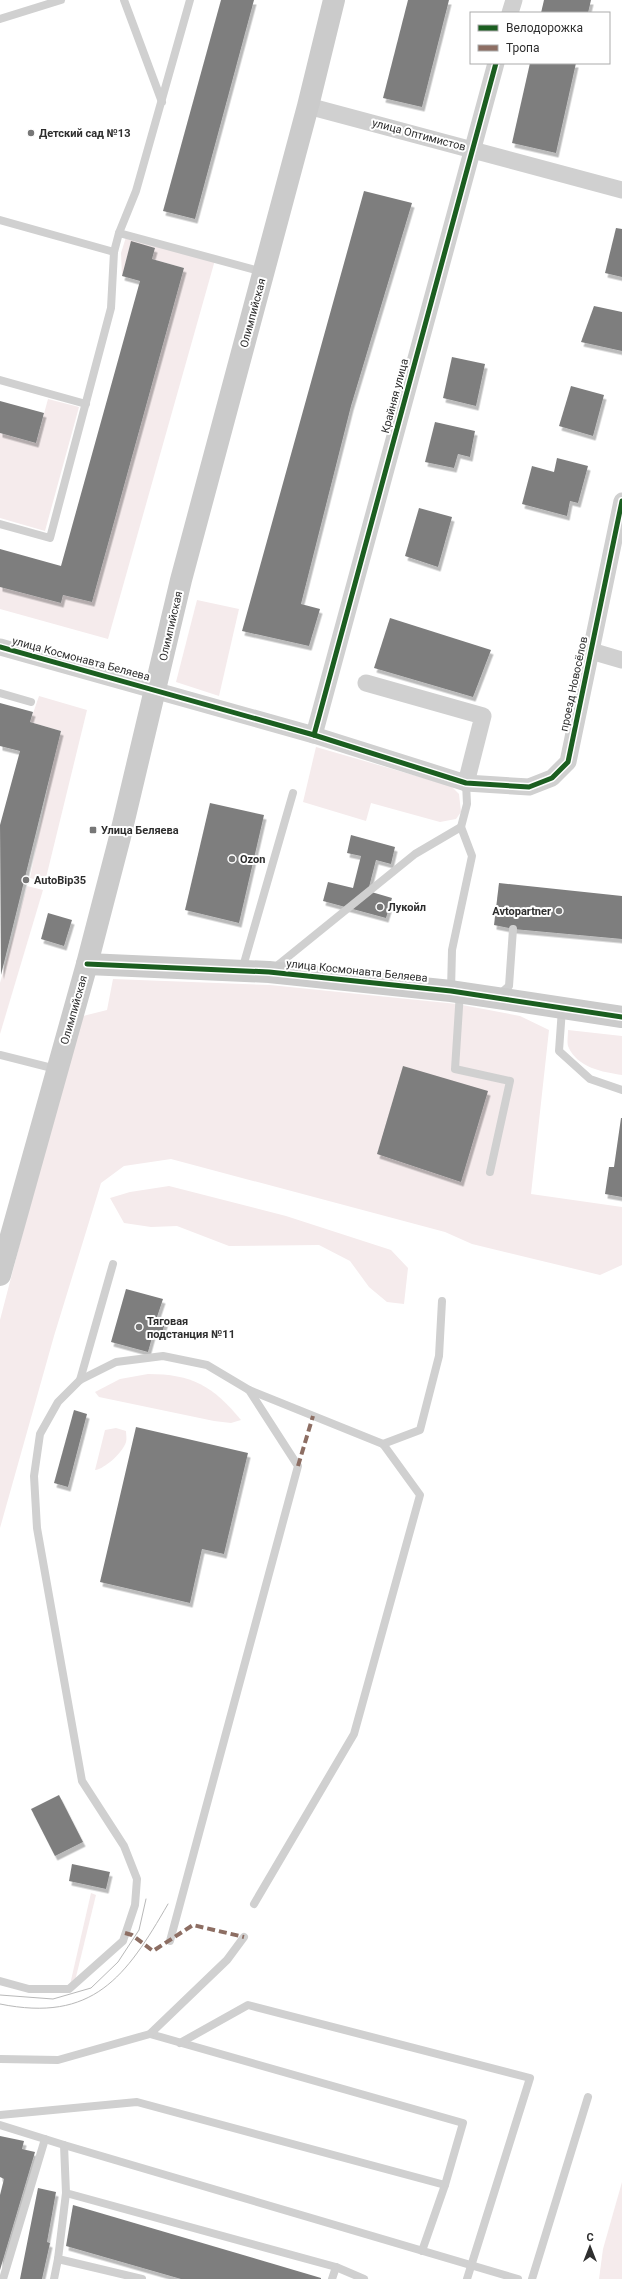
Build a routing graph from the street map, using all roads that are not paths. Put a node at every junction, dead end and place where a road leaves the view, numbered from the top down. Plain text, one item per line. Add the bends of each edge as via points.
1 (61, 0) edge
2 (124, 0) edge
3 (190, 0) edge
4 (334, 0) edge
5 (514, 0) edge
6 (39, 4) edge
7 (510, 12) edge
8 (0, 19) edge
9 (496, 64) edge
10 (162, 102) junction
11 (308, 106) junction
12 (472, 149) junction
13 (622, 190) edge
14 (0, 220) edge
15 (119, 232) junction
16 (114, 252) junction
17 (264, 272) junction
18 (0, 380) edge
19 (86, 404) junction
20 (622, 501) edge
21 (0, 524) edge
22 (0, 647) edge
23 (591, 651) junction
24 (622, 660) edge
25 (366, 683) dead end
26 (156, 690) junction
27 (0, 693) edge
28 (31, 702) dead end
29 (314, 735) junction
30 (466, 783) junction
31 (293, 793) dead end
32 (460, 827) junction
33 (513, 929) dead end
34 (87, 964) junction
35 (242, 970) junction
36 (269, 972) junction
37 (455, 991) junction
38 (497, 997) junction
39 (562, 1008) junction
40 (622, 1017) edge
41 (0, 1054) edge
42 (56, 1069) junction
43 (622, 1090) edge
44 (490, 1172) dead end
45 (113, 1264) dead end
46 (0, 1275) edge
47 (442, 1301) dead end
48 (80, 1380) junction
49 (249, 1390) junction
50 (383, 1444) junction
51 (254, 1904) dead end
52 (244, 1938) dead end
53 (170, 1941) dead end
54 (0, 1981) edge
55 (150, 2034) junction
56 (180, 2043) junction
57 (0, 2059) edge
58 (588, 2097) dead end
59 (0, 2115) edge
60 (0, 2125) edge
61 (45, 2139) junction
62 (64, 2145) junction
63 (445, 2185) junction
64 (66, 2193) junction
65 (422, 2251) junction
66 (58, 2259) junction
67 (473, 2265) junction
68 (336, 2267) junction
69 (127, 2277) edge
70 (3, 2279) edge
71 (54, 2279) edge
72 (142, 2279) edge
73 (332, 2279) edge
74 (364, 2279) edge
75 (467, 2279) edge
76 (518, 2279) edge
77 (532, 2279) edge

1 - 6 lane
2 - 10 lane
3 - 10 lane
4 - 11 main road, Олимпийская
5 - 7 street
6 - 8 lane
9 - 12 street, Крайняя улица
10 - 15 lane via 136,191
11 - 12 street, улица Оптимистов
11 - 17 main road, Олимпийская
12 - 13 street, улица Оптимистов
12 - 29 street, Крайняя улица
14 - 16 lane
15 - 16 lane
15 - 17 lane
16 - 19 lane via 111,308
17 - 26 main road, Олимпийская via 181,580
18 - 19 lane
19 - 21 lane via 50,538
20 - 23 street, проезд Новосёлов
22 - 26 street, улица Космонавта Беляева
23 - 24 street
23 - 30 street, проезд Новосёлов via 568,762 552,778 529,787
25 - 30 street via 483,716
26 - 29 street, улица Космонавта Беляева
26 - 34 main road, Олимпийская
27 - 28 lane
29 - 30 street, проезд Новосёлов
30 - 32 lane via 467,804
31 - 35 lane
32 - 36 lane via 416,854
32 - 37 lane via 472,856 452,950
33 - 38 lane via 509,986
34 - 35 main road, улица Космонавта Беляева
34 - 42 main road, Олимпийская
35 - 36 main road, улица Космонавта Беляева
36 - 37 main road, улица Космонавта Беляева
37 - 38 main road, улица Космонавта Беляева
37 - 44 lane via 455,1069 510,1081
38 - 39 main road, улица Космонавта Беляева
39 - 40 main road, улица Космонавта Беляева
39 - 43 lane via 559,1051 590,1079
41 - 42 lane
42 - 46 main road, Олимпийская
45 - 48 lane
47 - 50 lane via 439,1356 420,1430
48 - 49 lane via 116,1362 163,1356 207,1365
48 - 54 lane via 58,1402 40,1434 34,1476 37,1528 82,1781 124,1846 137,1879 135,1905 123,1941 69,1990 29,1989
49 - 50 lane
49 - 53 lane via 298,1466
50 - 51 lane via 420,1495 354,1734
52 - 55 lane via 226,1960
55 - 56 lane
55 - 57 lane via 58,2060
56 - 63 lane via 463,2123
56 - 67 lane via 248,2005 530,2078
58 - 77 lane
59 - 63 lane via 137,2102
60 - 61 lane
61 - 62 lane
61 - 70 lane
62 - 64 lane
62 - 65 lane
63 - 65 lane
64 - 66 lane
64 - 68 lane
65 - 67 lane
66 - 69 lane
66 - 71 lane
67 - 75 lane
67 - 76 lane
68 - 73 lane
68 - 74 lane
69 - 72 lane

